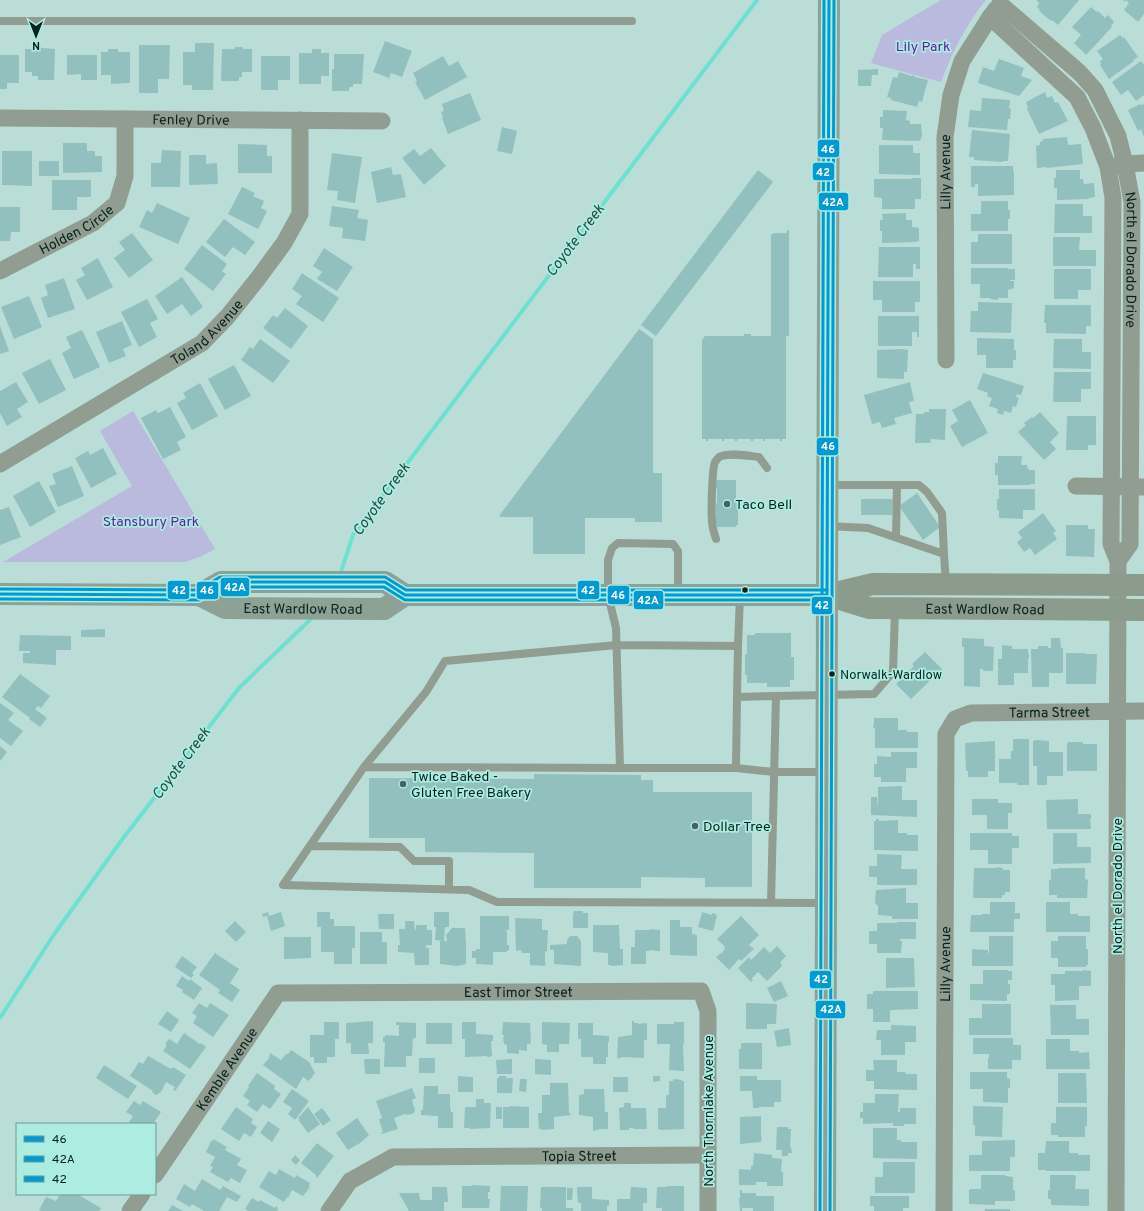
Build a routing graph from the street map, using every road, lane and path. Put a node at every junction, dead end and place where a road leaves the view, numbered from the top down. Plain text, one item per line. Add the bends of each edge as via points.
1 (830, 0) edge
2 (998, 7) edge
3 (0, 21) edge
4 (632, 21) dead end
5 (1080, 73) junction
6 (1067, 88) junction
7 (0, 118) edge
8 (126, 119) junction
9 (300, 120) junction
10 (382, 120) dead end
11 (1144, 163) edge
12 (1125, 164) junction
13 (1108, 167) junction
14 (0, 271) edge
15 (1113, 322) junction
16 (1138, 322) edge
17 (946, 360) dead end
18 (1112, 413) junction
19 (1131, 413) junction
20 (0, 464) edge
21 (767, 468) dead end
22 (828, 485) junction
23 (897, 485) junction
24 (1076, 486) dead end
25 (1112, 486) junction
26 (1137, 487) edge
27 (827, 526) junction
28 (896, 537) junction
29 (716, 539) dead end
30 (944, 554) junction
31 (1118, 561) junction
32 (946, 584) junction
33 (1118, 585) junction
34 (1144, 585) edge
35 (0, 594) edge
36 (608, 595) junction
37 (678, 595) junction
38 (740, 595) junction
39 (827, 595) junction
40 (895, 608) junction
41 (1118, 610) junction
42 (1144, 610) edge
43 (617, 645) junction
44 (738, 646) junction
45 (826, 695) junction
46 (776, 696) junction
47 (738, 697) junction
48 (1118, 711) junction
49 (1144, 712) edge
50 (955, 719) joint
51 (364, 767) junction
52 (620, 768) junction
53 (736, 768) junction
54 (774, 772) junction
55 (826, 772) junction
56 (310, 846) junction
57 (449, 889) junction
58 (771, 904) junction
59 (826, 904) junction
60 (313, 992) joint
61 (708, 1011) joint
62 (708, 1155) junction
63 (156, 1174) edge
64 (141, 1195) edge
65 (130, 1211) edge
66 (329, 1211) edge
67 (708, 1211) edge
68 (825, 1211) edge
69 (944, 1211) edge
70 (1116, 1211) edge

1 - 22 main road
2 - 5 street, North el Dorado Drive
2 - 6 street, North el Dorado Drive
2 - 17 street, Lilly Avenue via 962,60 951,95 945,137
3 - 4 lane
5 - 6 street
5 - 12 street, North el Dorado Drive via 1095,90 1118,136
6 - 13 street, North el Dorado Drive via 1077,97 1093,128
7 - 8 street, Fenley Drive
8 - 9 street, Fenley Drive
8 - 14 street, Holden Circle via 125,176 117,203 93,224
9 - 10 street, Fenley Drive
9 - 20 street, Toland Avenue via 300,214 284,243 228,316 202,343
11 - 12 street
12 - 13 street
12 - 16 street, North el Dorado Drive via 1132,202
13 - 15 street, North el Dorado Drive via 1113,198
15 - 16 street
15 - 18 street, North el Dorado Drive
16 - 19 street, North el Dorado Drive
18 - 19 street
18 - 25 street, North el Dorado Drive
19 - 26 street, North el Dorado Drive
21 - 29 lane via 759,458 744,455 719,457 715,462 712,520
22 - 23 lane
22 - 27 main road
23 - 28 lane
23 - 30 lane via 919,485 942,513
24 - 25 street
25 - 26 street
25 - 31 street, North el Dorado Drive via 1112,544
26 - 31 street, North el Dorado Drive via 1130,544
27 - 28 lane via 868,528
27 - 39 main road
28 - 30 lane
30 - 32 lane
31 - 33 street, North el Dorado Drive
32 - 33 main road, East Wardlow Road
32 - 39 main road, East Wardlow Road via 873,584
33 - 34 main road, East Wardlow Road
33 - 41 street, North el Dorado Drive
35 - 36 main road, East Wardlow Road via 199,595 225,608 384,609 405,595
36 - 37 main road, East Wardlow Road
36 - 37 lane via 608,560 612,548 618,543 673,544 678,551
36 - 43 lane via 616,628
37 - 38 main road, East Wardlow Road
38 - 39 main road, East Wardlow Road
38 - 44 lane
39 - 40 main road, East Wardlow Road via 869,608
39 - 45 main road
40 - 41 main road, East Wardlow Road
40 - 45 lane via 893,672 874,694
41 - 42 main road, East Wardlow Road
41 - 48 street, North el Dorado Drive
43 - 44 lane
43 - 51 lane via 445,661 426,692
43 - 52 lane
44 - 47 lane
45 - 46 lane
45 - 55 main road
46 - 47 lane
46 - 54 lane
47 - 53 lane
48 - 49 street, Tarma Street
48 - 50 street, Tarma Street via 971,713
48 - 70 street, North el Dorado Drive
50 - 69 street, Lilly Avenue via 946,734
51 - 52 lane
51 - 56 lane
52 - 53 lane
53 - 54 lane
54 - 55 lane
54 - 58 lane
55 - 59 main road
56 - 57 lane via 400,847 414,861 449,861
56 - 57 lane via 283,885
57 - 58 lane via 469,890 497,902
58 - 59 lane
59 - 68 main road
60 - 61 street, East Timor Street via 701,991
60 - 63 street, Kemble Avenue via 278,993
61 - 62 street, North Thornlake Avenue
62 - 66 street, Topia Street via 393,1157 350,1181
62 - 67 street, North Thornlake Avenue
64 - 65 street

